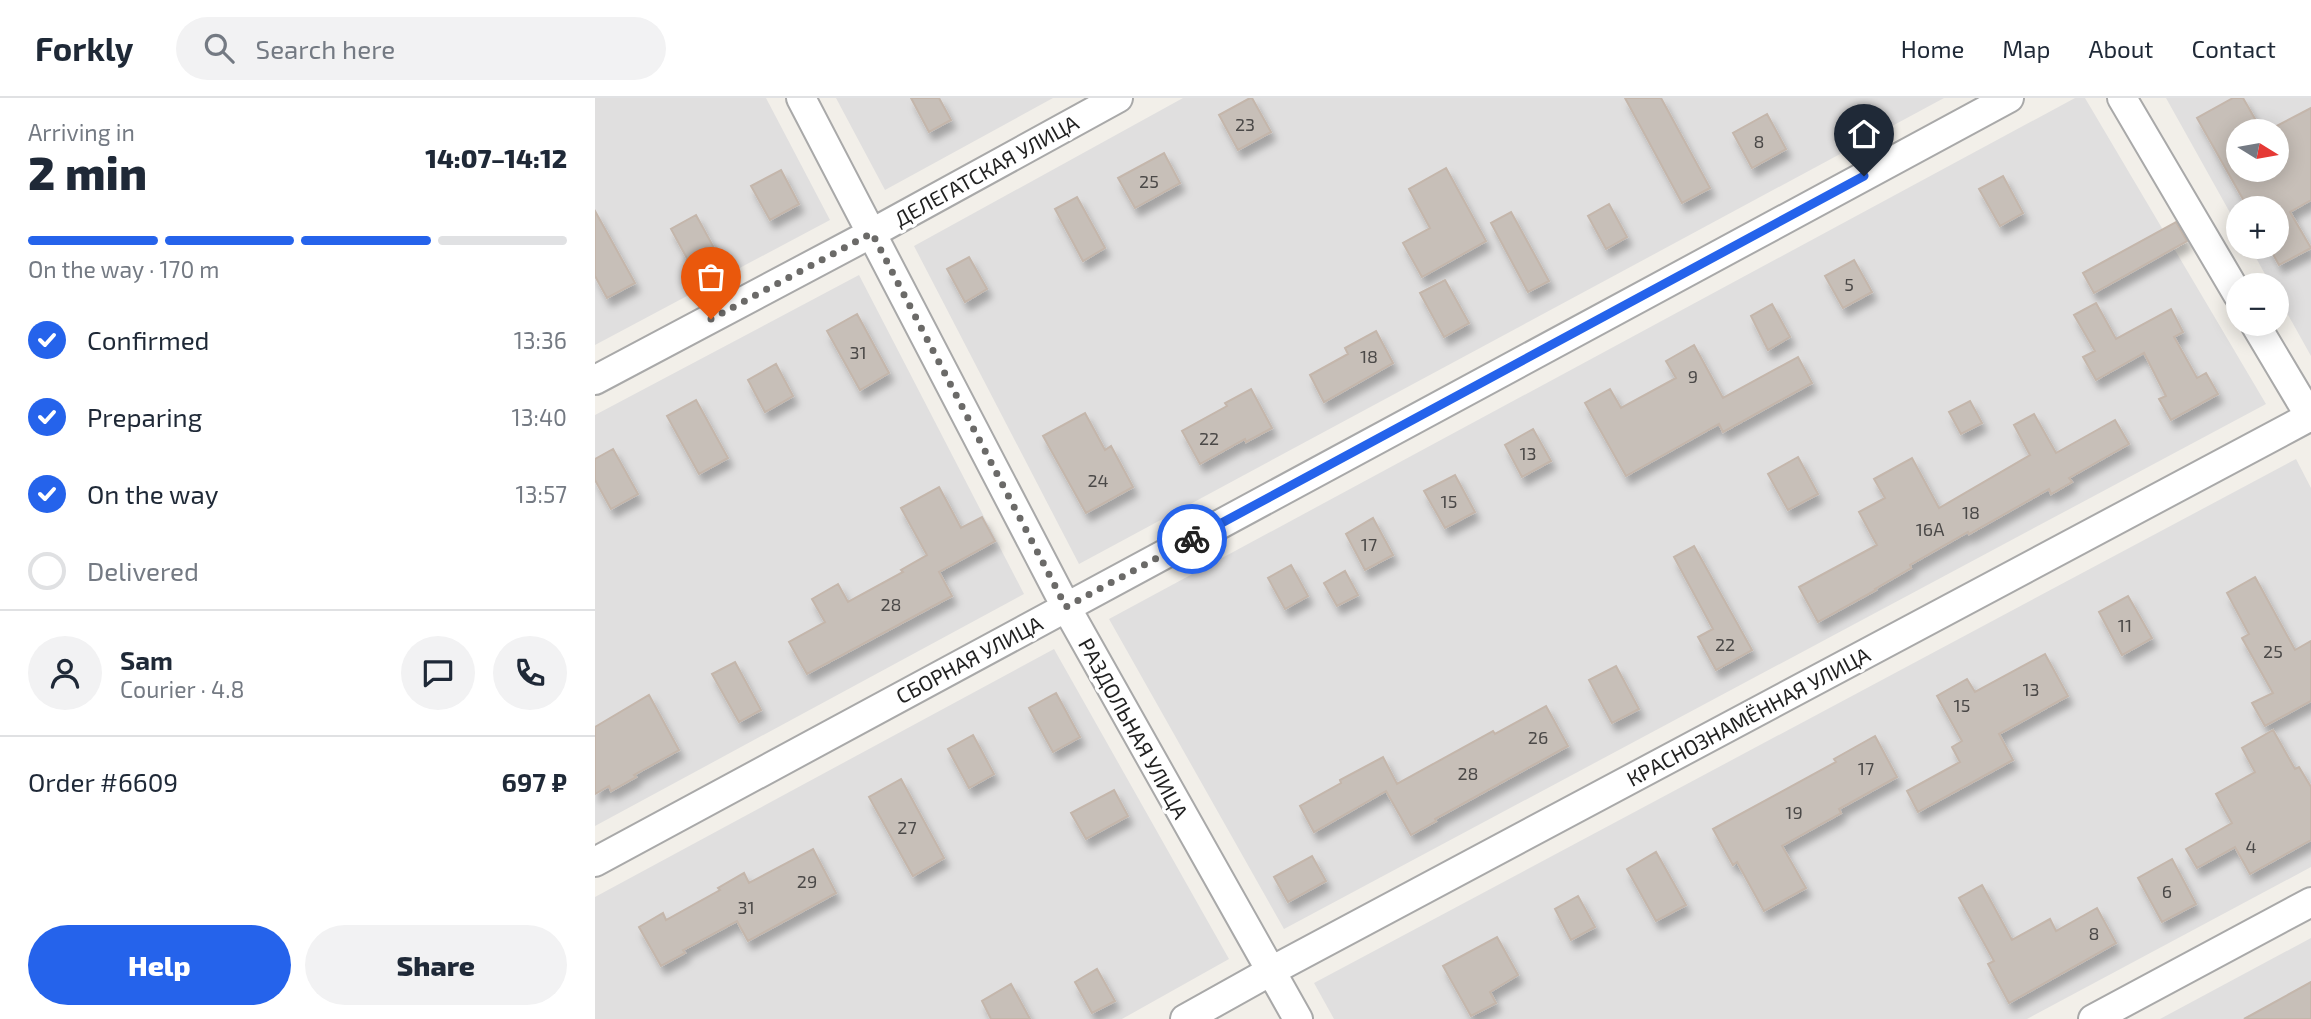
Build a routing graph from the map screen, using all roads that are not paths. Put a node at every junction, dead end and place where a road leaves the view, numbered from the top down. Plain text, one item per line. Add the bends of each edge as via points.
1 (801, 98) edge
2 (1118, 98) edge
3 (2009, 98) edge
4 (2122, 98) edge
5 (872, 233) junction
6 (2226, 275) edge
7 (2262, 336) edge
8 (595, 380) edge
9 (2311, 417) edge
10 (1066, 607) junction
11 (595, 862) edge
12 (2311, 902) edge
13 (1271, 971) junction
14 (1185, 1019) edge
15 (1298, 1019) edge
16 (2093, 1019) edge

1 - 5 street, РАЗДОЛЬНАЯ УЛИЦА
2 - 5 street, ДЕЛЕГАТСКАЯ УЛИЦА
3 - 10 street, СБОРНАЯ УЛИЦА
4 - 6 street
5 - 8 street, ДЕЛЕГАТСКАЯ УЛИЦА
5 - 10 street, РАЗДОЛЬНАЯ УЛИЦА
7 - 9 street
9 - 13 street, КРАСНОЗНАМЁННАЯ УЛИЦА
10 - 11 street, СБОРНАЯ УЛИЦА
10 - 13 street, РАЗДОЛЬНАЯ УЛИЦА
12 - 16 street
13 - 14 street, КРАСНОЗНАМЁННАЯ УЛИЦА
13 - 15 street, РАЗДОЛЬНАЯ УЛИЦА

